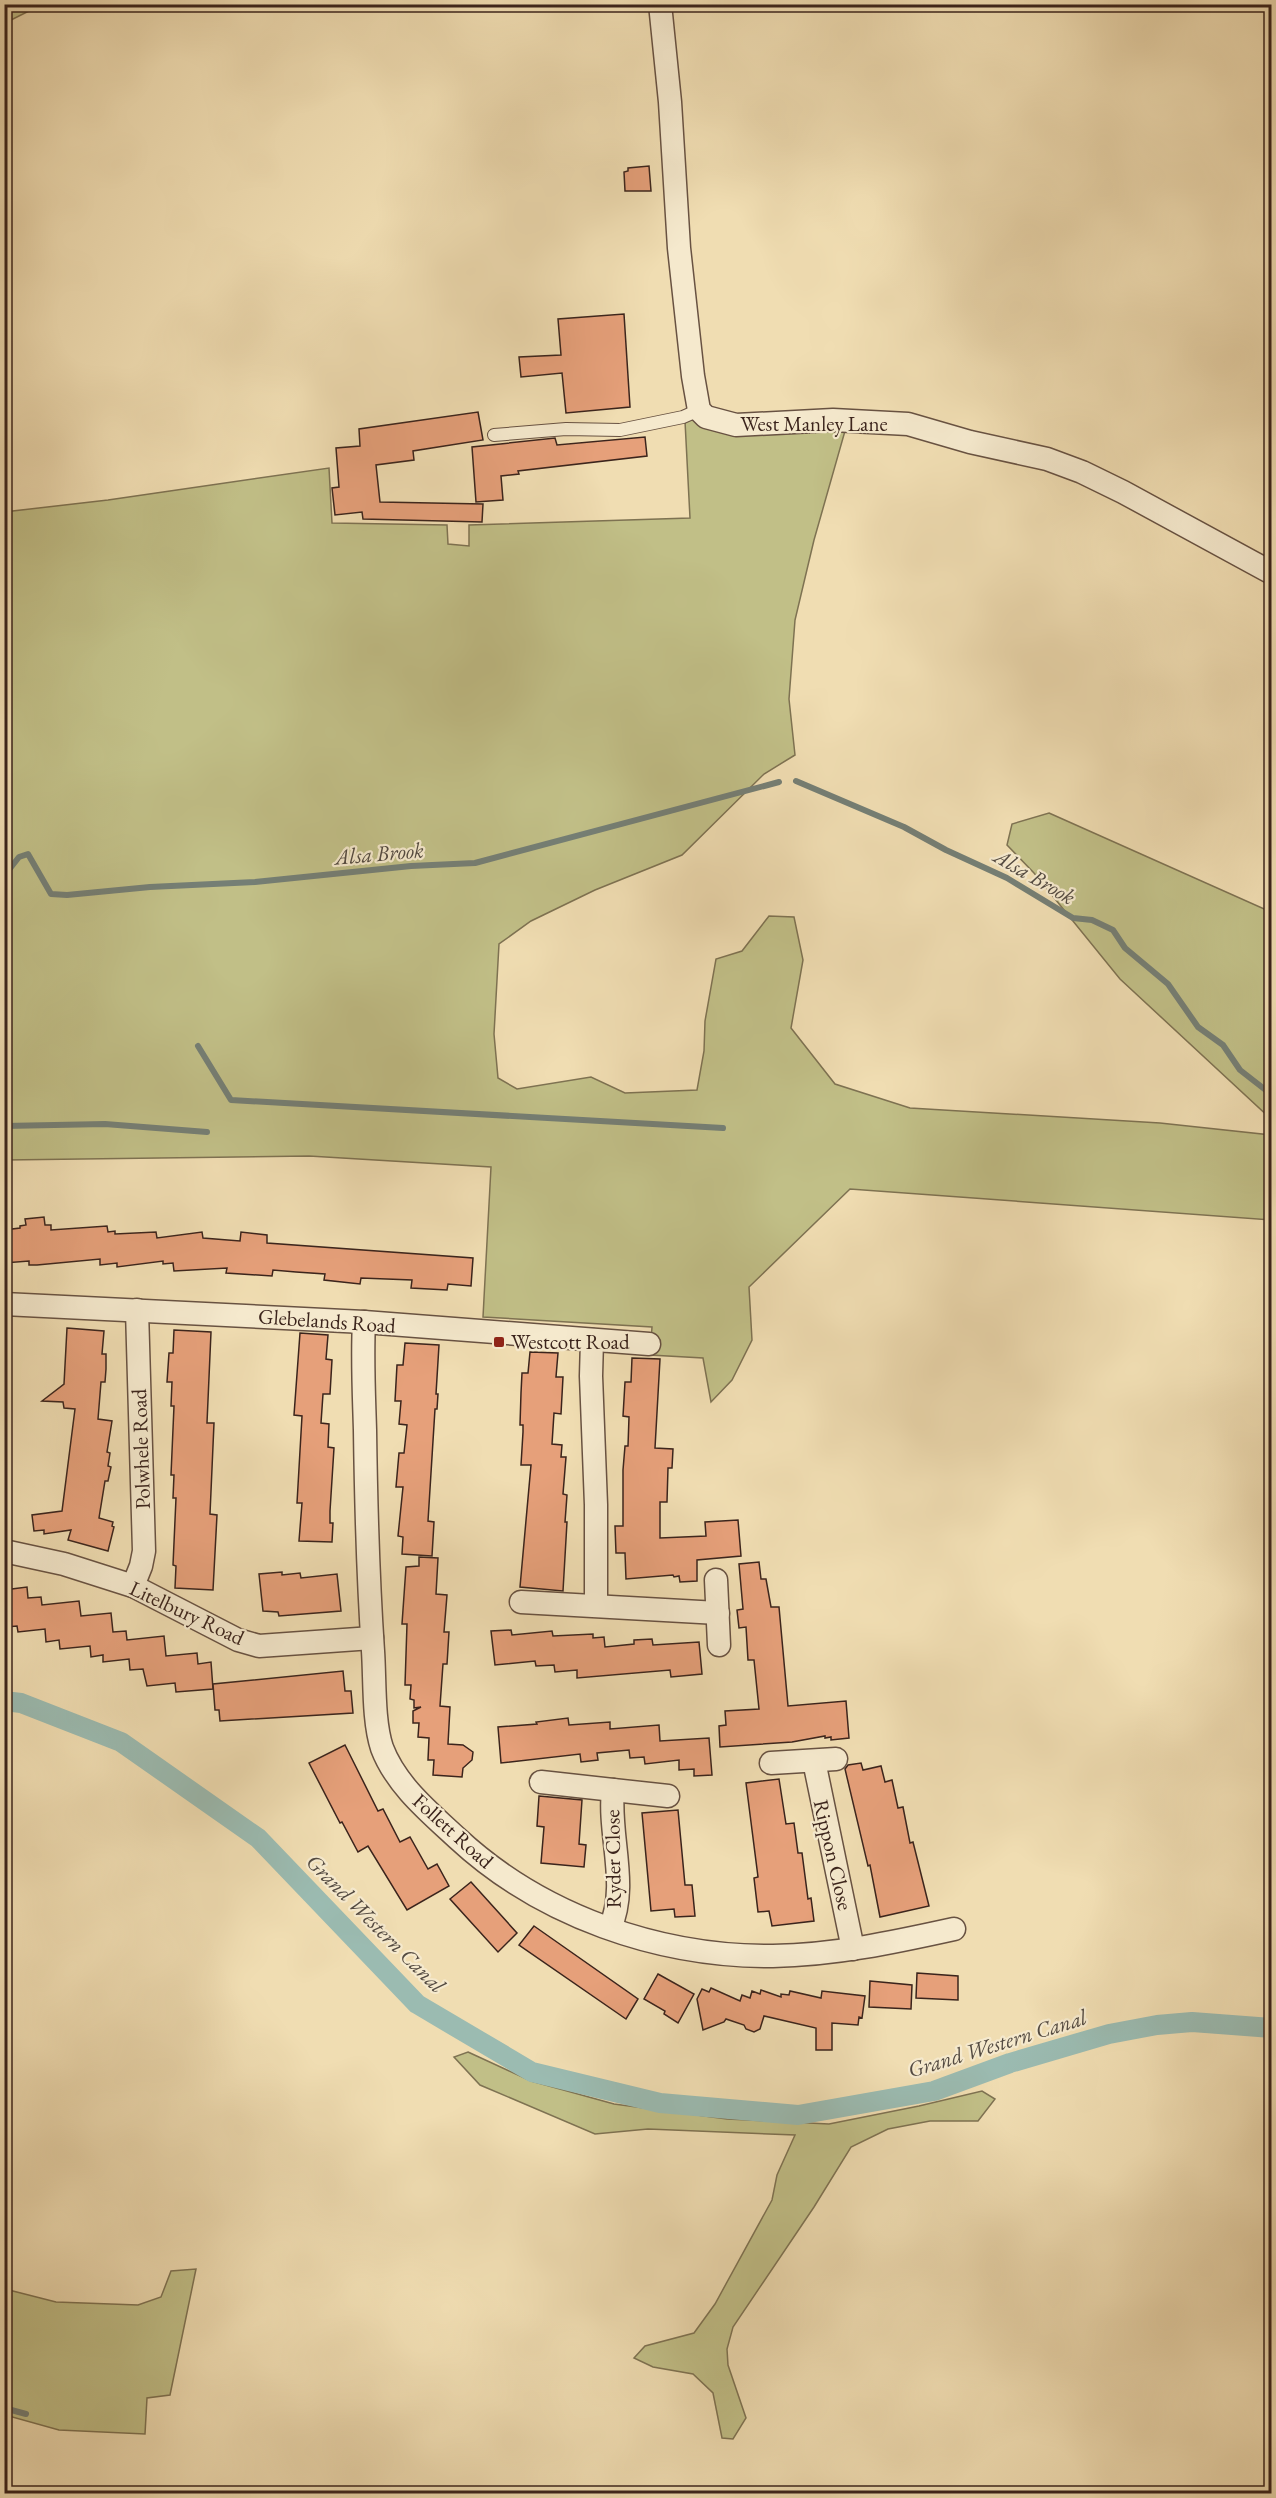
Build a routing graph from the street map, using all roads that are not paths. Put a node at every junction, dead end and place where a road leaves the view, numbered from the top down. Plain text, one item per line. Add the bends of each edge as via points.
1 (660, 4) edge
2 (699, 410) junction
3 (494, 435) dead end
4 (1272, 573) edge
5 (4, 1304) edge
6 (137, 1310) junction
7 (363, 1322) junction
8 (592, 1340) junction
9 (649, 1344) dead end
10 (4, 1551) edge
11 (716, 1580) dead end
12 (133, 1586) junction
13 (521, 1602) dead end
14 (596, 1605) junction
15 (717, 1613) junction
16 (372, 1638) junction
17 (719, 1645) dead end
18 (771, 1763) dead end
19 (541, 1782) dead end
20 (613, 1790) junction
21 (668, 1796) dead end
22 (610, 1928) junction
23 (954, 1929) dead end
24 (853, 1949) junction

1 - 2 street via 679,248
2 - 3 lane via 620,430 566,429
2 - 4 street, West Manley Lane via 706,417 736,425 833,420 908,424 1047,459 1123,492
5 - 6 street, Glebelands Road
6 - 7 street, Glebelands Road
6 - 12 street, Polwhele Road via 144,1551
7 - 8 street, Glebelands Road
7 - 16 street, Follett Road
8 - 9 street, Glebelands Road
8 - 14 street
10 - 12 street, Litelbury Road via 64,1564
11 - 15 street
12 - 16 street, Litelbury Road via 238,1640 259,1646
13 - 14 street
14 - 15 street
15 - 17 street
16 - 22 street, Follett Road via 381,1746 404,1785 468,1848 503,1875 531,1894
18 - 24 street, Rippon Close via 825,1760
19 - 20 street, Ryder Close
20 - 21 street, Ryder Close
20 - 22 street, Ryder Close via 618,1886
22 - 24 street, Follett Road via 670,1945 733,1954 773,1956
23 - 24 street, Follett Road

